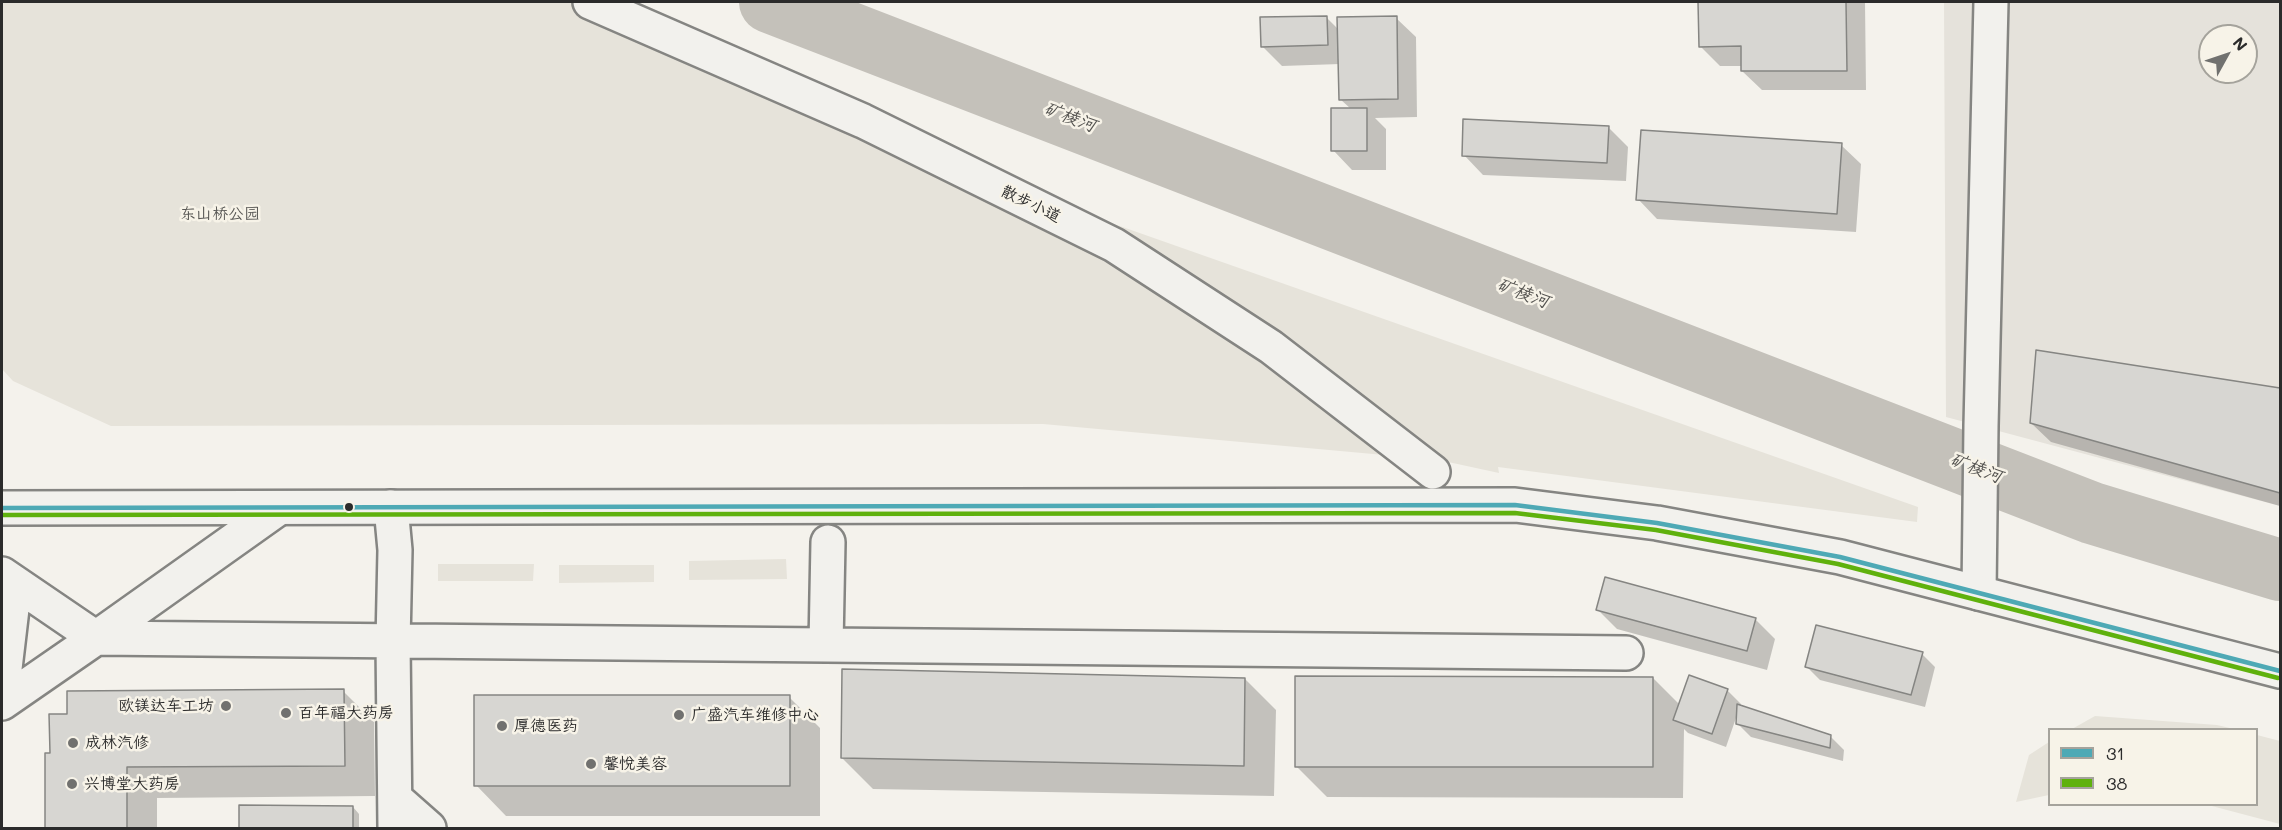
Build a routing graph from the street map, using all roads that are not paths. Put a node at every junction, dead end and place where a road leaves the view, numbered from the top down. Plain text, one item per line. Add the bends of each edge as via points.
1 (590, 2) edge
2 (1991, 2) edge
3 (1433, 472) dead end
4 (391, 507) junction
5 (2, 508) edge
6 (279, 508) junction
7 (828, 542) dead end
8 (8, 579) edge
9 (1979, 593) junction
10 (96, 638) junction
11 (393, 642) junction
12 (826, 645) junction
13 (1626, 653) dead end
14 (2280, 671) edge
15 (2, 694) edge
16 (2, 703) edge
17 (395, 813) edge
18 (429, 828) edge

1 - 3 main road, 散步小道 via 852,116 1114,244 1271,347
2 - 9 main road
4 - 6 main road
4 - 9 main road via 1515,506 1657,523 1840,557
4 - 11 main road via 395,550
5 - 6 main road
6 - 10 main road
7 - 12 main road
8 - 10 main road
8 - 15 main road
9 - 14 main road
10 - 11 main road
10 - 16 main road
11 - 12 main road
11 - 17 main road
12 - 13 main road
17 - 18 main road

